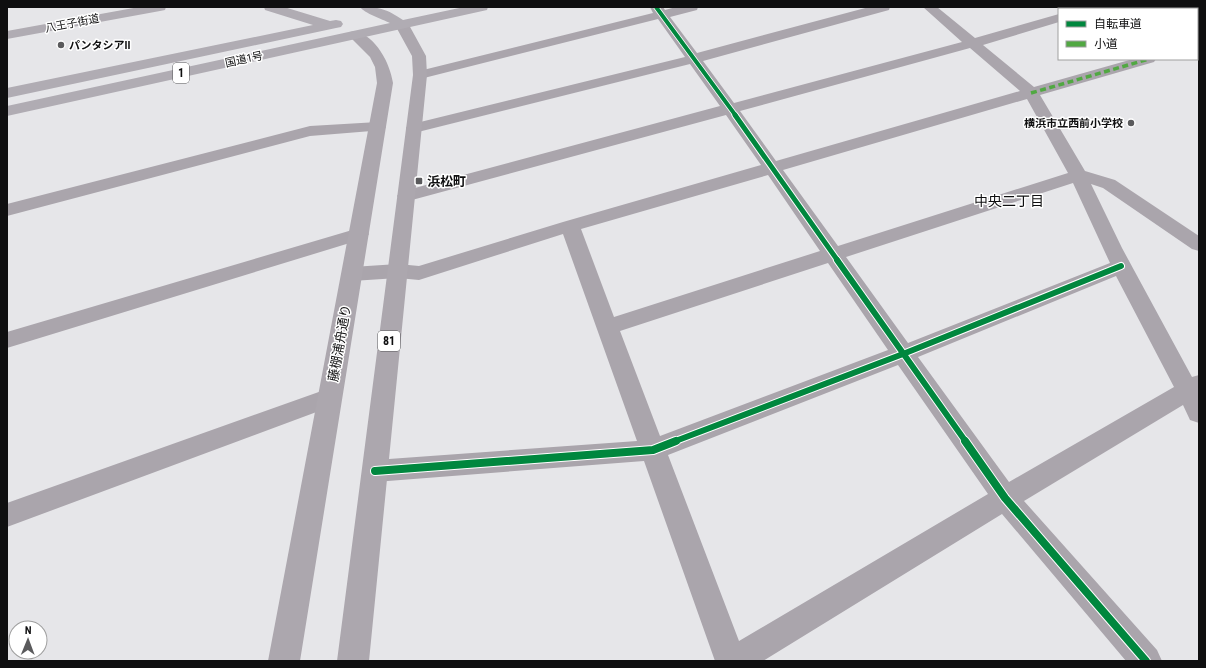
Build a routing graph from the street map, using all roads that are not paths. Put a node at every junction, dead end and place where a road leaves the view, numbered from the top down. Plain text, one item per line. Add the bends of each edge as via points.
1 (94, 7) edge
2 (160, 7) edge
3 (270, 7) edge
4 (482, 7) edge
5 (692, 7) edge
6 (884, 7) edge
7 (930, 7) edge
8 (659, 11) edge
9 (363, 13) edge
10 (396, 16) junction
11 (1058, 18) edge
12 (345, 22) dead end
13 (7, 23) edge
14 (329, 25) junction
15 (7, 35) edge
16 (355, 35) junction
17 (974, 43) junction
18 (693, 59) junction
19 (1146, 60) edge
20 (420, 75) junction
21 (7, 93) edge
22 (1031, 93) junction
23 (731, 110) junction
24 (7, 111) edge
25 (378, 126) junction
26 (414, 128) junction
27 (772, 169) junction
28 (1078, 175) junction
29 (406, 196) junction
30 (7, 210) edge
31 (570, 226) junction
32 (359, 234) junction
33 (1199, 245) edge
34 (833, 254) junction
35 (1121, 266) junction
36 (398, 271) junction
37 (352, 274) junction
38 (608, 328) junction
39 (7, 340) edge
40 (903, 354) junction
41 (1195, 396) edge
42 (330, 397) junction
43 (653, 450) junction
44 (374, 470) junction
45 (1005, 498) junction
46 (7, 515) edge
47 (284, 661) edge
48 (353, 661) edge
49 (731, 661) edge
50 (734, 661) edge
51 (1146, 661) edge

1 - 13 highway, 八王子街道
2 - 15 highway, 八王子街道
3 - 14 highway
4 - 10 highway, 国道1号 / 1
5 - 8 street
6 - 18 street
7 - 17 street
8 - 18 street
8 - 20 street
9 - 10 highway, 1
10 - 16 highway, 国道1号 / 1
10 - 20 main road, 81 via 420,56
11 - 17 street
12 - 14 highway, 1
14 - 16 highway
14 - 21 highway, 国道1号 / 1
16 - 24 highway, 国道1号 / 1
16 - 25 main road, 藤棚浦舟通り via 376,53 382,63 385,83
17 - 22 street
17 - 23 street
18 - 23 street
18 - 26 street
19 - 22 street
20 - 26 main road, 81
22 - 27 street
22 - 28 street
23 - 27 street
23 - 29 street
25 - 30 street via 310,131
25 - 32 main road, 藤棚浦舟通り
26 - 29 main road, 81
27 - 31 street
27 - 34 street
28 - 33 street via 1109,184
28 - 34 street
28 - 35 street
29 - 36 main road, 81
31 - 36 street via 419,273
31 - 38 street
32 - 37 main road, 藤棚浦舟通り
32 - 39 street
34 - 38 street
34 - 40 street
35 - 40 street
35 - 41 street
36 - 37 street
36 - 44 main road, 81
37 - 42 main road, 藤棚浦舟通り
38 - 43 street
40 - 43 street
40 - 45 street
41 - 45 street
42 - 46 street
42 - 47 main road, 藤棚浦舟通り
43 - 44 street
43 - 49 street
44 - 48 main road, 81
45 - 50 street
45 - 51 street

